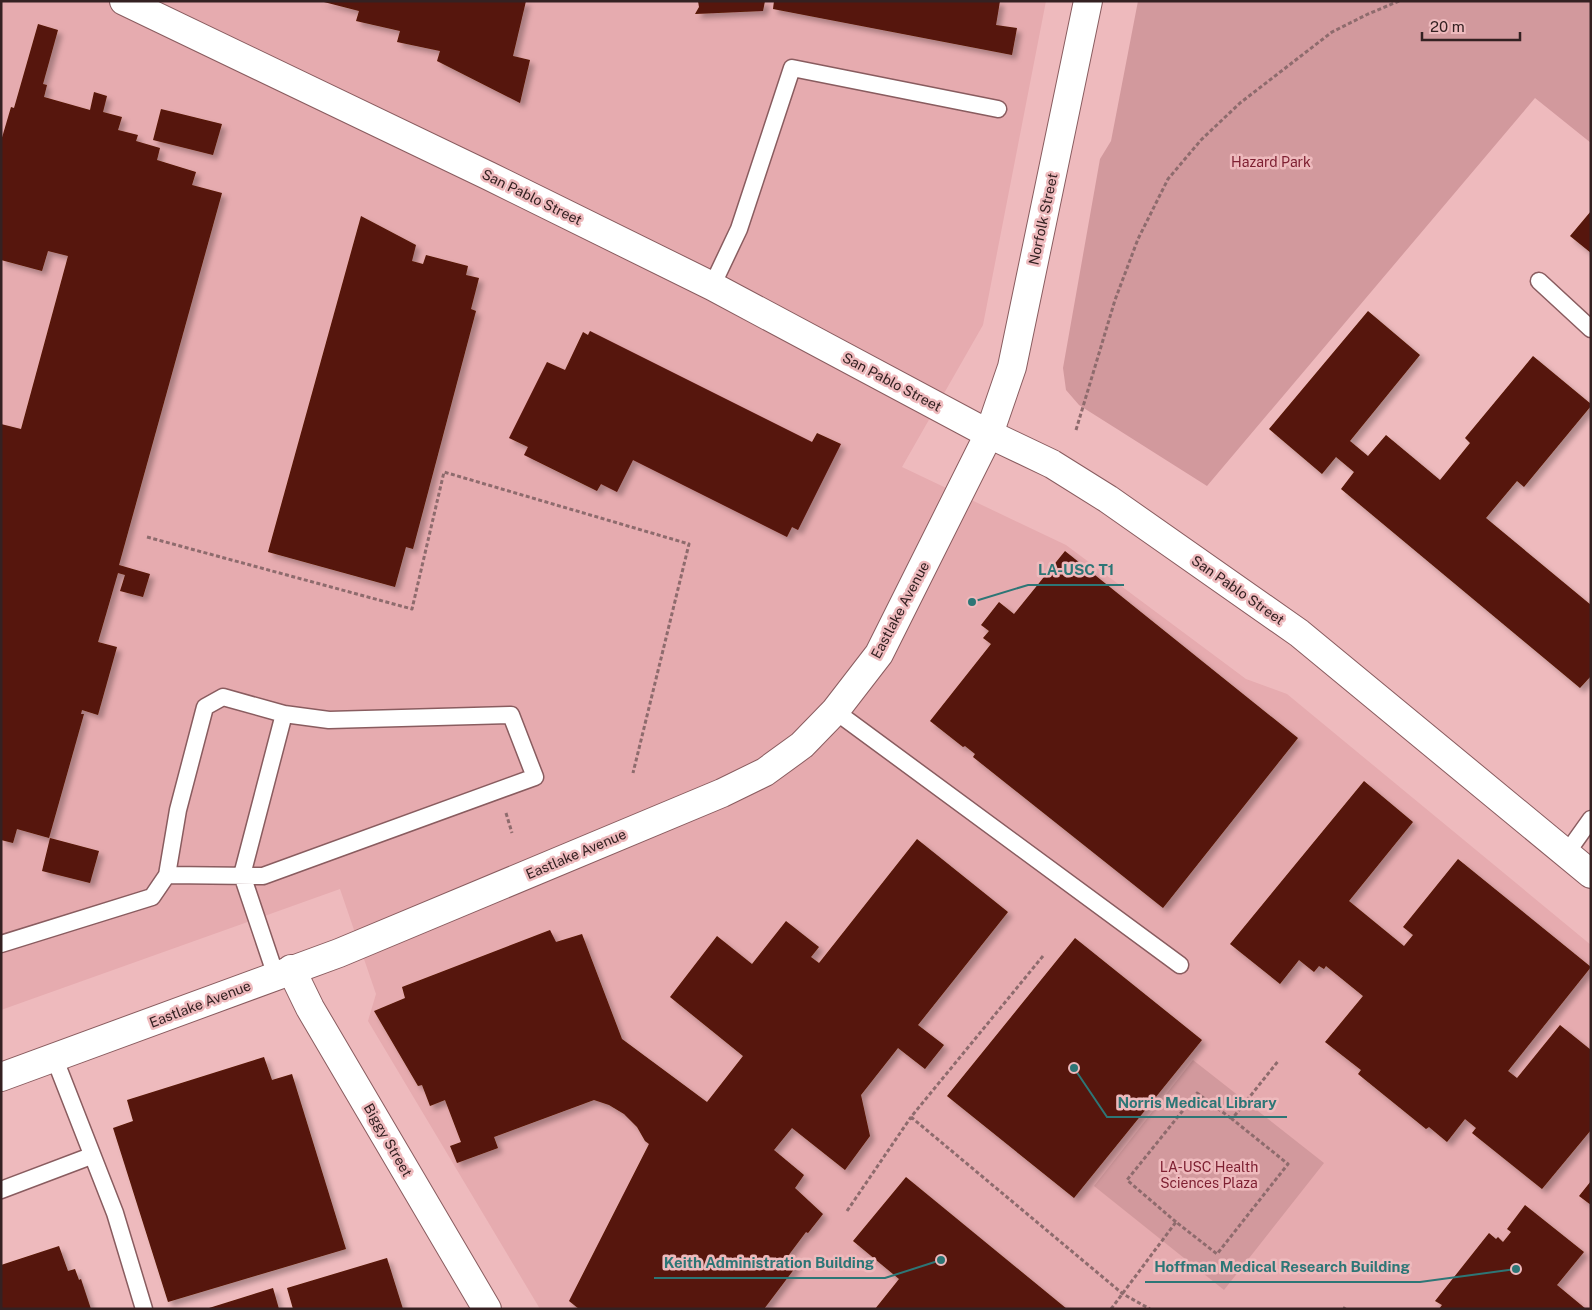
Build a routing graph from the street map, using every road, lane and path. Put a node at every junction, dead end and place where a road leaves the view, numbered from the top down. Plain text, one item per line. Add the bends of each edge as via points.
1 (124, 1) edge
2 (1088, 1) edge
3 (1399, 1) edge
4 (998, 109) dead end
5 (1539, 281) dead end
6 (712, 286) junction
7 (1591, 328) edge
8 (1076, 430) dead end
9 (989, 434) junction
10 (147, 537) dead end
11 (835, 711) junction
12 (284, 714) junction
13 (633, 773) dead end
14 (1591, 819) edge
15 (1566, 854) junction
16 (1591, 874) edge
17 (242, 875) junction
18 (167, 876) junction
19 (2, 943) edge
20 (1043, 956) dead end
21 (1180, 966) dead end
22 (283, 973) junction
23 (54, 1057) junction
24 (1279, 1060) dead end
25 (1, 1077) edge
26 (911, 1117) junction
27 (1232, 1119) junction
28 (91, 1156) junction
29 (1, 1190) edge
30 (847, 1212) dead end
31 (1176, 1222) junction
32 (1123, 1294) junction
33 (144, 1309) edge
34 (487, 1309) edge
35 (1111, 1309) edge
36 (1150, 1309) edge

1 - 6 street, San Pablo Street
2 - 9 street, Norfolk Street via 1012,367
3 - 8 path via 1332,32 1240,103 1201,140 1168,179 1138,239 1115,300
4 - 6 lane via 792,68 739,229
5 - 7 lane
6 - 9 street, San Pablo Street
9 - 11 street, Eastlake Avenue via 879,654
9 - 15 street, San Pablo Street via 1052,464 1108,499 1299,633
10 - 13 path via 412,609 444,472 689,544
11 - 21 lane
11 - 22 street, Eastlake Avenue via 802,745 765,772 722,793 339,953
12 - 17 lane
12 - 17 lane via 329,720 511,715 535,778 263,876
12 - 18 lane via 223,697 205,707 178,810
14 - 15 lane
15 - 16 street, San Pablo Street
17 - 18 lane
17 - 22 lane
18 - 19 lane via 152,897
20 - 26 path
22 - 23 street, Eastlake Avenue
22 - 34 street, Biggy Street via 310,1008
23 - 25 street, Eastlake Avenue
23 - 28 lane
24 - 27 path
26 - 30 path
26 - 32 path
27 - 31 path via 1197,1093 1127,1180
27 - 31 path via 1288,1164 1217,1254
28 - 29 lane
28 - 33 lane via 115,1213
31 - 32 path
32 - 35 path
32 - 36 path

